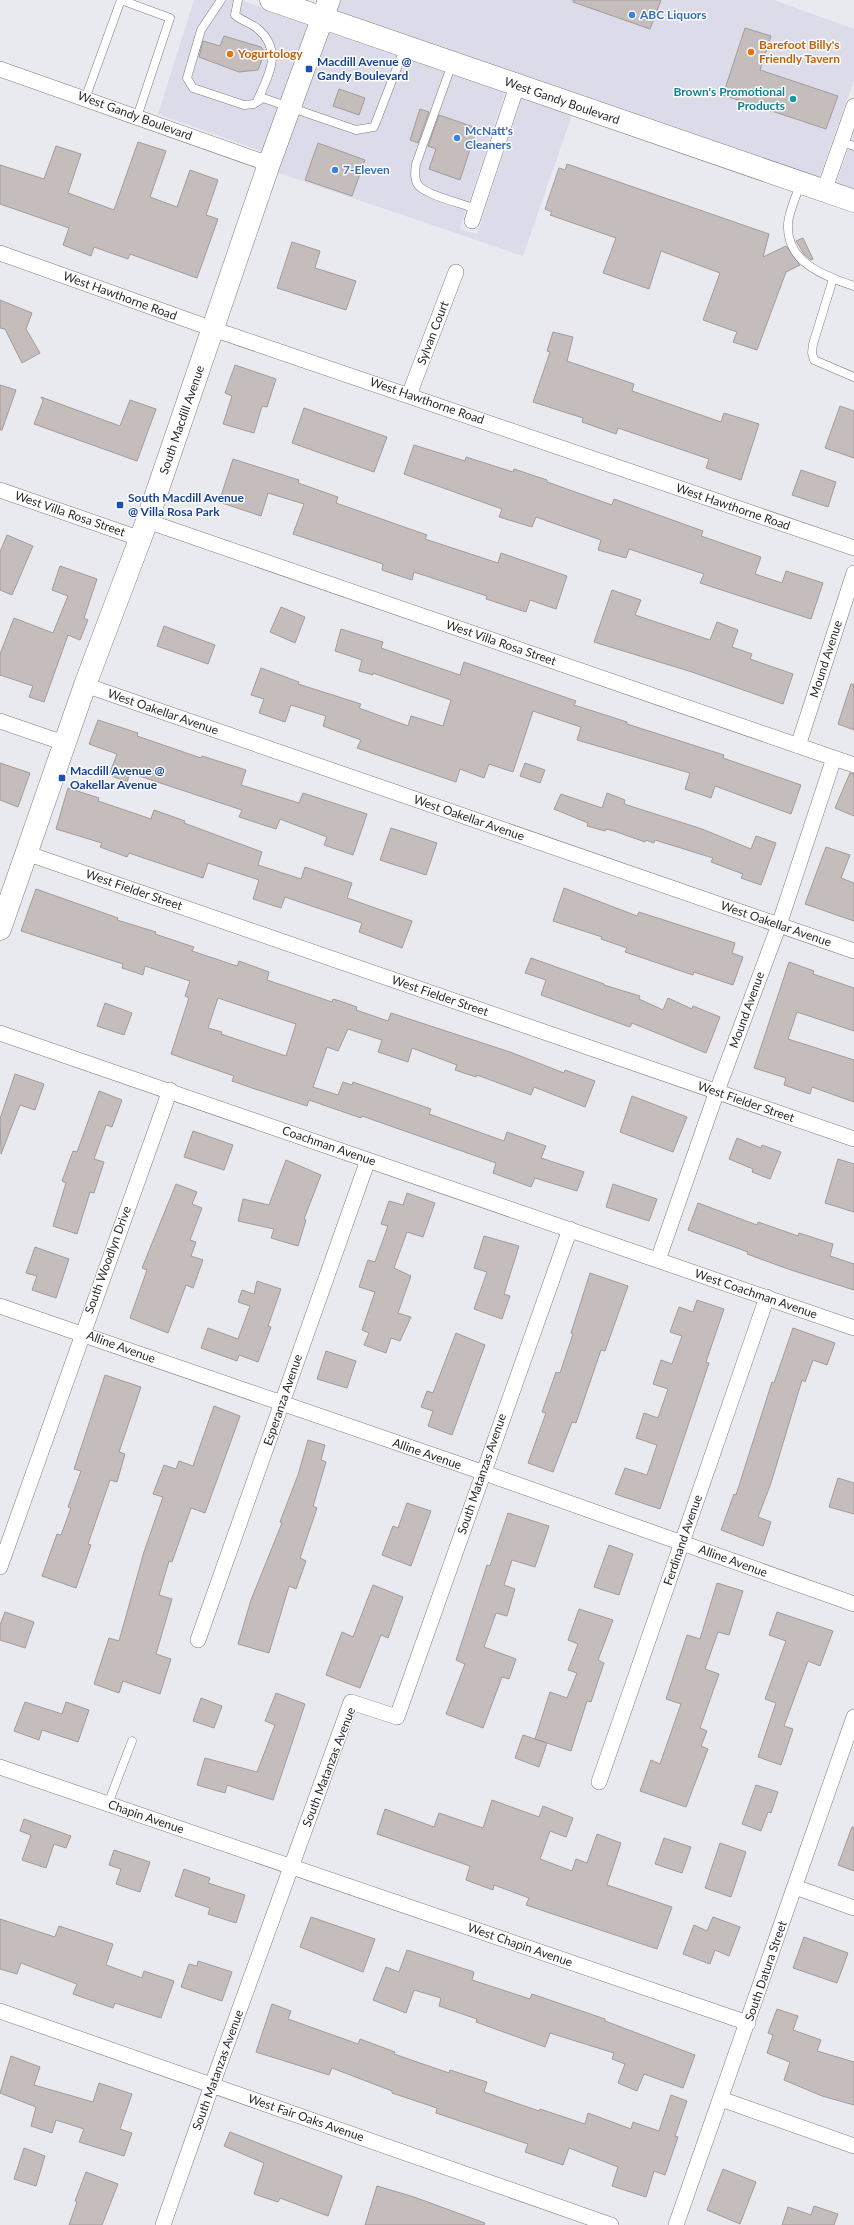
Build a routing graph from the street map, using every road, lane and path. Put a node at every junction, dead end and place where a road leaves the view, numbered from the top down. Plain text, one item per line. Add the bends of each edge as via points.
1 (221, 0) edge
2 (238, 0) edge
3 (271, 0) edge
4 (325, 9) edge
5 (405, 48) junction
6 (452, 63) junction
7 (0, 69) edge
8 (517, 86) junction
9 (85, 99) junction
10 (258, 99) junction
11 (290, 106) junction
12 (854, 106) edge
13 (137, 117) junction
14 (848, 144) edge
15 (269, 164) junction
16 (801, 183) junction
17 (824, 190) junction
18 (854, 201) edge
19 (474, 215) joint
20 (0, 253) edge
21 (456, 272) dead end
22 (833, 279) junction
23 (854, 286) edge
24 (213, 329) junction
25 (854, 377) edge
26 (409, 395) junction
27 (0, 490) edge
28 (144, 530) junction
29 (854, 548) edge
30 (854, 573) edge
31 (85, 685) junction
32 (0, 721) edge
33 (64, 743) junction
34 (798, 746) junction
35 (834, 758) junction
36 (854, 765) edge
37 (26, 853) junction
38 (779, 925) junction
39 (0, 928) edge
40 (854, 951) edge
41 (0, 1033) edge
42 (170, 1090) junction
43 (717, 1091) junction
44 (854, 1139) edge
45 (368, 1160) junction
46 (570, 1229) junction
47 (658, 1260) junction
48 (767, 1297) junction
49 (0, 1306) edge
50 (854, 1328) edge
51 (82, 1333) junction
52 (282, 1404) junction
53 (482, 1472) junction
54 (682, 1543) junction
55 (0, 1567) edge
56 (854, 1604) edge
57 (198, 1640) dead end
58 (854, 1717) edge
59 (132, 1741) dead end
60 (0, 1767) edge
61 (599, 1782) dead end
62 (108, 1804) junction
63 (292, 1867) junction
64 (795, 1887) junction
65 (854, 1908) edge
66 (0, 2011) edge
67 (748, 2023) junction
68 (212, 2085) junction
69 (721, 2099) junction
70 (854, 2146) edge
71 (163, 2225) edge
72 (611, 2225) edge
73 (676, 2225) edge

1 - 10 lane via 206,21 187,72 188,83 193,88 244,105 254,104
2 - 10 lane via 235,15 258,29 272,48 272,67
3 - 4 street, West Gandy Boulevard
4 - 5 street, West Gandy Boulevard
4 - 11 street, South Macdill Avenue
5 - 6 street, West Gandy Boulevard
5 - 11 lane via 374,127 356,130
6 - 8 street, West Gandy Boulevard
6 - 19 lane via 416,164 415,177 419,186
7 - 9 street, West Gandy Boulevard
8 - 16 street, West Gandy Boulevard
8 - 19 street
9 - 13 street, West Gandy Boulevard
9 - 13 lane via 120,0 170,18
10 - 11 lane via 263,98
11 - 15 street, South Macdill Avenue
12 - 14 street
13 - 15 street, West Gandy Boulevard
14 - 17 street
15 - 24 street, South Macdill Avenue
16 - 17 street, West Gandy Boulevard
16 - 22 lane via 791,212 789,233 792,245 808,266
17 - 18 street, West Gandy Boulevard
20 - 24 street, West Hawthorne Road
21 - 26 street, Sylvan Court
22 - 23 lane
22 - 25 lane via 812,344 812,353 814,360 822,365
24 - 26 street, West Hawthorne Road
24 - 28 street, South Macdill Avenue
26 - 29 street, West Hawthorne Road
27 - 28 street, West Villa Rosa Street
28 - 31 street, South Macdill Avenue
28 - 34 street, West Villa Rosa Street
30 - 34 street, Mound Avenue
31 - 33 street, South Macdill Avenue
31 - 38 street, West Oakellar Avenue
32 - 33 street
33 - 37 street, South Macdill Avenue
34 - 35 street, West Villa Rosa Street
35 - 36 street, West Villa Rosa Street
35 - 38 street, Mound Avenue
37 - 39 street, South Macdill Avenue
37 - 43 street, West Fielder Street
38 - 40 street, West Oakellar Avenue
38 - 43 street, Mound Avenue
41 - 42 street, Coachman Avenue
42 - 45 street, Coachman Avenue
42 - 51 street, South Woodlyn Drive
43 - 44 street, West Fielder Street
43 - 47 street, Mound Avenue
45 - 46 street, Coachman Avenue
45 - 52 street, Esperanza Avenue
46 - 47 street, Coachman Avenue
46 - 53 street, South Matanzas Avenue
47 - 48 street, West Coachman Avenue
48 - 50 street, West Coachman Avenue
48 - 54 street, Ferdinand Avenue
49 - 51 street, Alline Avenue
51 - 52 street, Alline Avenue
51 - 55 street, South Woodlyn Drive
52 - 53 street, Alline Avenue
52 - 57 street, Esperanza Avenue
53 - 54 street, Alline Avenue
53 - 63 street, South Matanzas Avenue via 397,1717 351,1702
54 - 56 street, Alline Avenue
54 - 61 street, Ferdinand Avenue
58 - 64 street, South Datura Street
59 - 62 lane
60 - 62 street, Chapin Avenue
62 - 63 street, Chapin Avenue
63 - 67 street, West Chapin Avenue
63 - 68 street, South Matanzas Avenue
64 - 65 street
64 - 67 street, South Datura Street
66 - 68 street, West Fair Oaks Avenue
67 - 69 street, South Datura Street
68 - 71 street, South Matanzas Avenue
68 - 72 street, West Fair Oaks Avenue
69 - 70 street
69 - 73 street, South Datura Street

